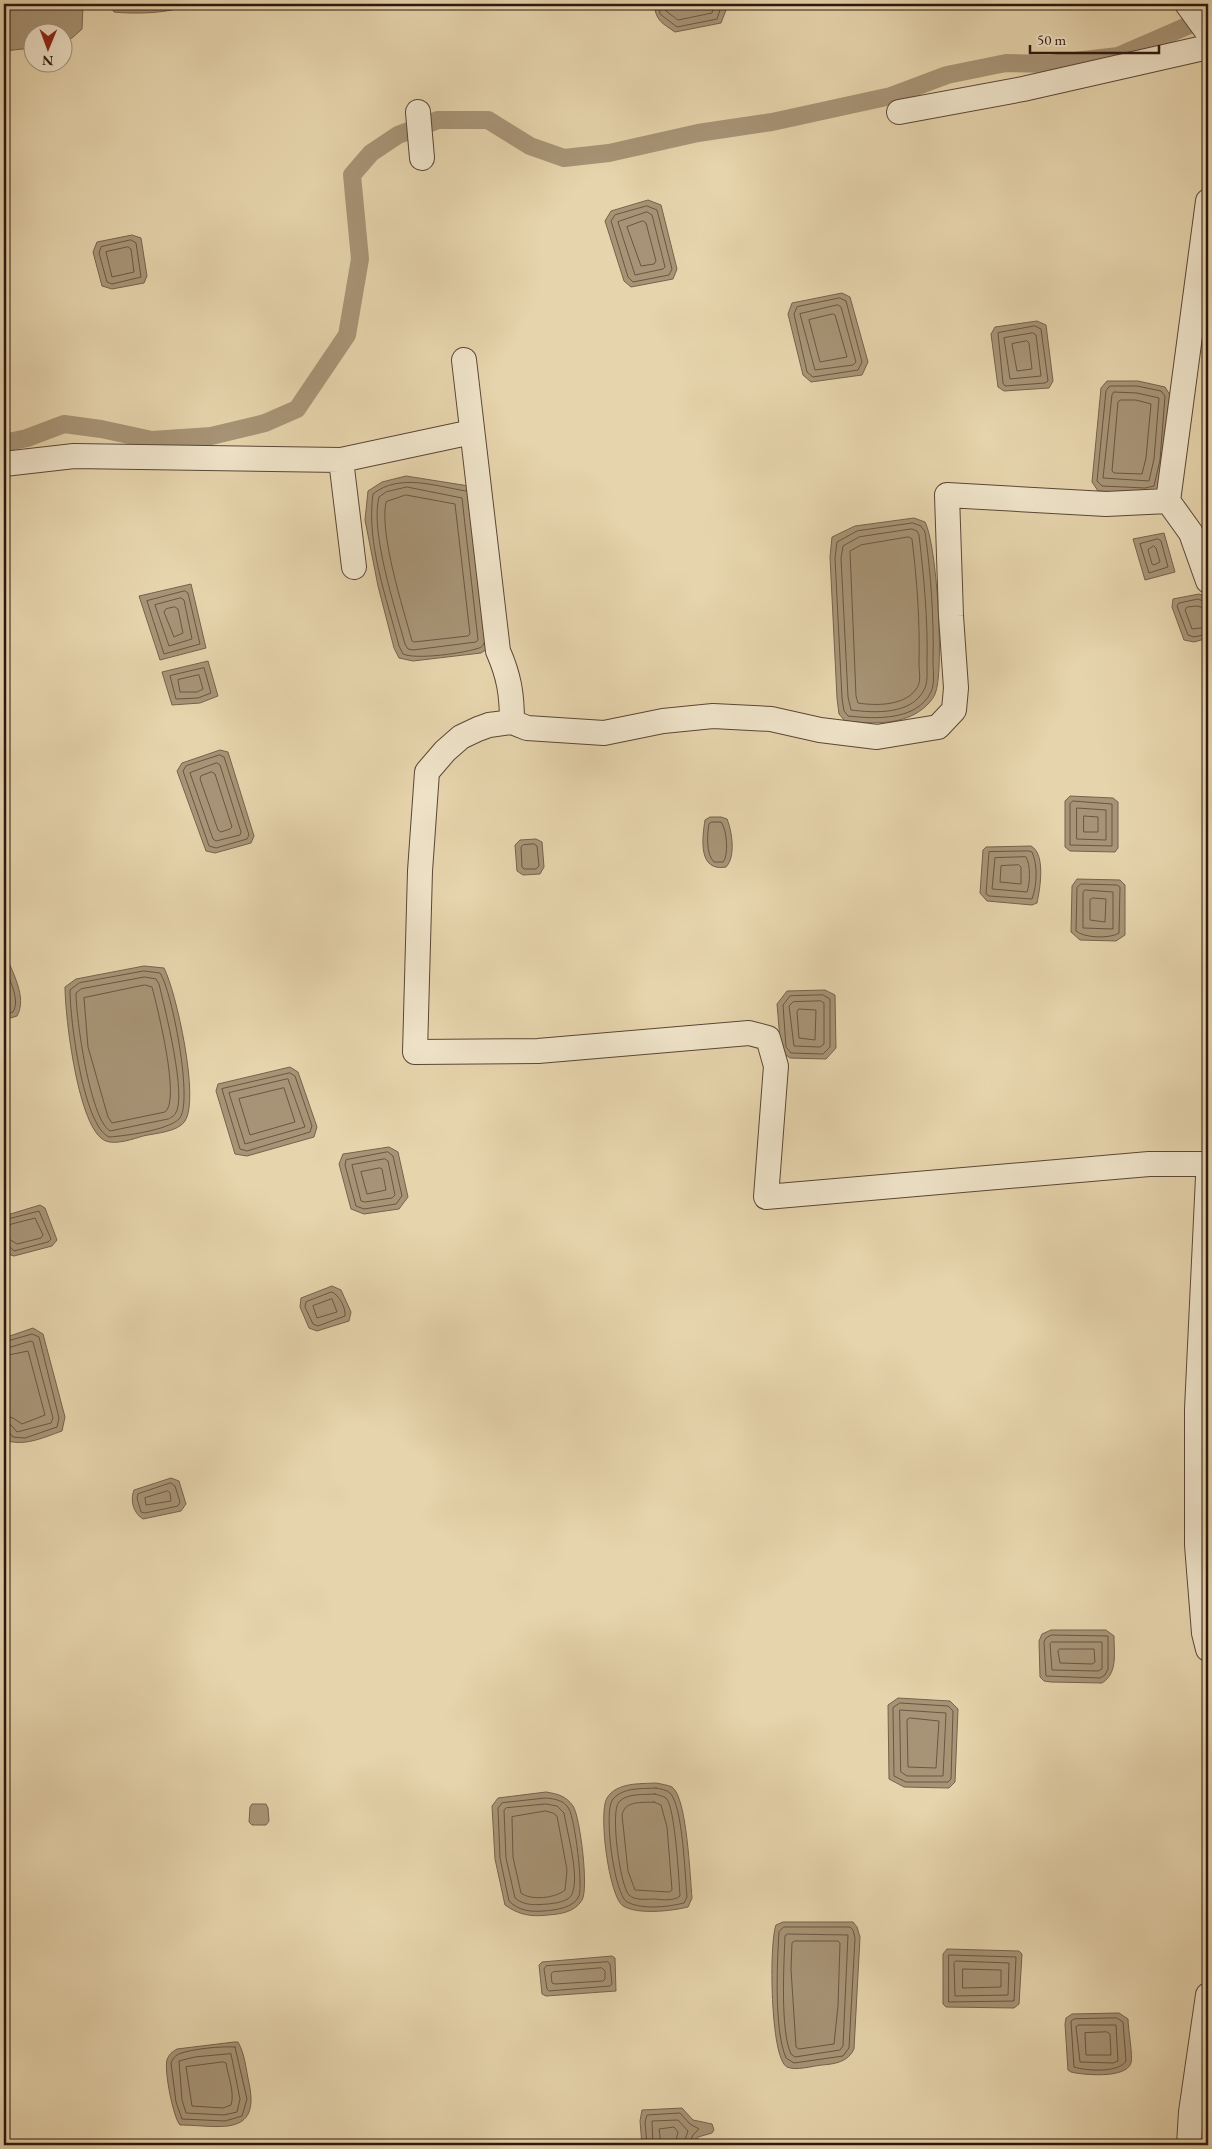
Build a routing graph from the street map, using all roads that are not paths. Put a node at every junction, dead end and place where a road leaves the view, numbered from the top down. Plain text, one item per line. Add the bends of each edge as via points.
1 (1189, 6) edge
2 (1208, 33) edge
3 (1208, 47) edge
4 (418, 112) dead end
5 (900, 112) dead end
6 (422, 158) dead end
7 (1208, 201) edge
8 (464, 360) dead end
9 (472, 432) junction
10 (341, 460) junction
11 (4, 464) edge
12 (1168, 501) junction
13 (354, 568) dead end
14 (1208, 581) edge
15 (512, 722) junction
16 (1208, 1164) edge
17 (1208, 1177) edge
18 (1203, 1410) edge
19 (1208, 1649) edge
20 (1208, 1996) edge
21 (1189, 2145) edge

1 - 2 street
3 - 5 street via 1023,89
4 - 6 street
7 - 12 street
8 - 9 street
9 - 10 street
9 - 15 street via 498,651 508,674
10 - 11 street via 74,456
10 - 13 street
12 - 14 street via 1191,532
12 - 15 street via 1106,504 947,495 956,688 954,710 938,727 877,737 820,730 771,719 713,716 663,721 604,733 527,728
15 - 16 street via 489,725 461,737 444,750 427,772 420,871 415,1052 538,1051 749,1033 768,1038 776,1066 766,1197 1149,1164
17 - 18 street
18 - 19 street via 1197,1545
20 - 21 street

